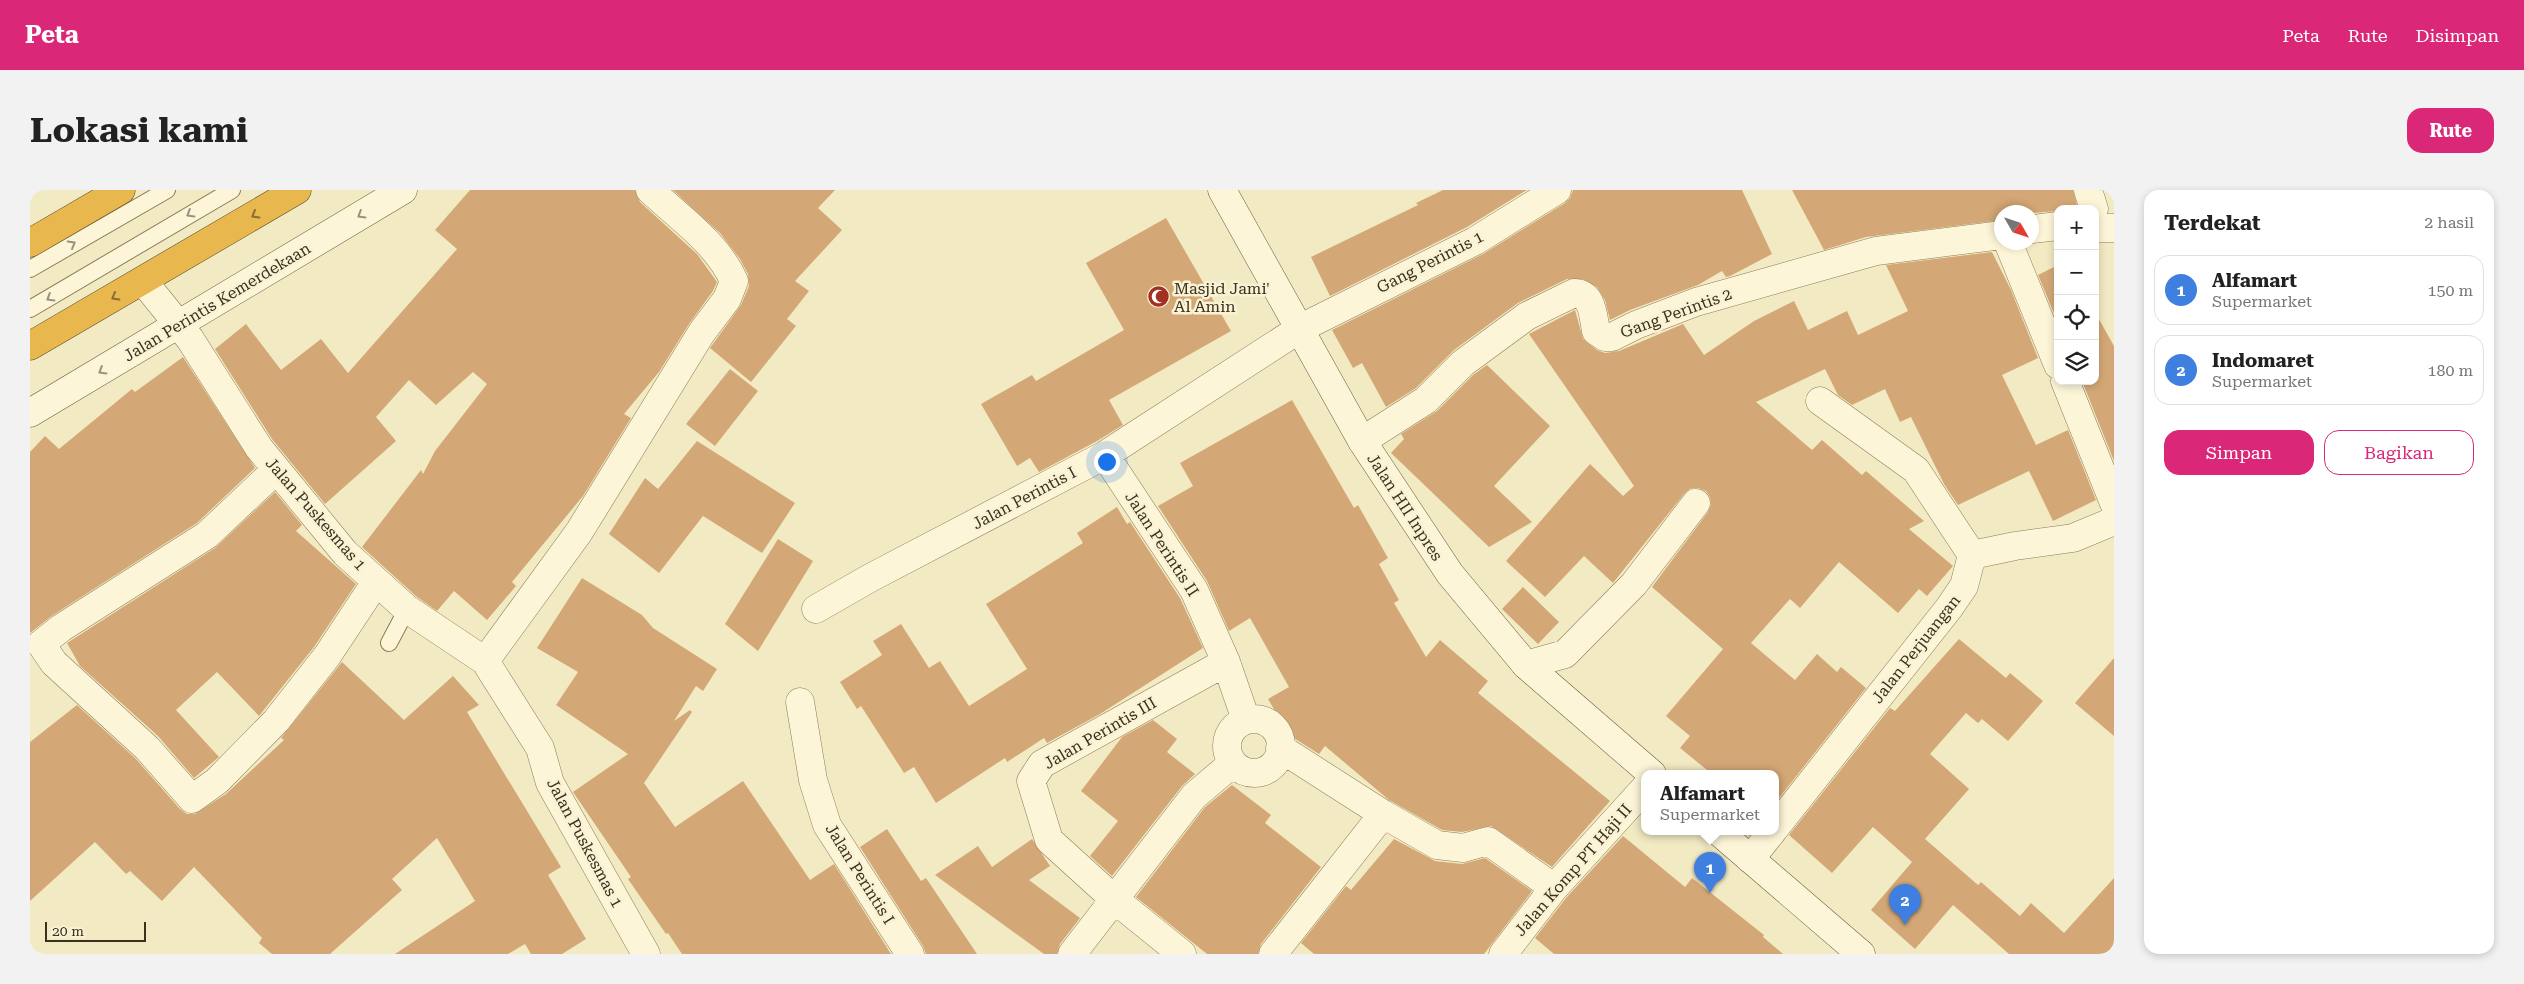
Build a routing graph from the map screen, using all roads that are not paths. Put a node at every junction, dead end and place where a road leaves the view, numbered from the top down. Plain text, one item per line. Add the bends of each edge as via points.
1 (120, 190) edge
2 (167, 190) edge
3 (232, 190) edge
4 (297, 190) edge
5 (403, 190) edge
6 (650, 190) edge
7 (1222, 190) edge
8 (1557, 190) edge
9 (2088, 190) edge
10 (2093, 205) edge
11 (2054, 226) edge
12 (2039, 228) edge
13 (1994, 236) edge
14 (30, 242) edge
15 (2011, 250) edge
16 (30, 268) edge
17 (143, 281) junction
18 (30, 310) edge
19 (179, 325) junction
20 (1301, 328) junction
21 (30, 346) edge
22 (2054, 355) edge
23 (2066, 385) edge
24 (1820, 401) dead end
25 (30, 413) edge
26 (1362, 441) junction
27 (1105, 455) junction
28 (276, 470) junction
29 (2114, 502) edge
30 (1696, 503) dead end
31 (2114, 521) edge
32 (1972, 555) junction
33 (376, 582) junction
34 (408, 609) junction
35 (816, 609) dead end
36 (389, 643) dead end
37 (36, 648) edge
38 (485, 661) junction
39 (1226, 662) junction
40 (1526, 665) junction
41 (800, 702) dead end
42 (1246, 720) junction
43 (1280, 748) junction
44 (1233, 763) junction
45 (1647, 770) edge
46 (1641, 792) edge
47 (1383, 814) junction
48 (1779, 823) edge
49 (1722, 835) edge
50 (1770, 835) edge
51 (1750, 859) junction
52 (1554, 888) junction
53 (1114, 899) junction
54 (646, 954) edge
55 (910, 954) edge
56 (1072, 954) edge
57 (1182, 954) edge
58 (1273, 954) edge
59 (1503, 954) edge
60 (1861, 954) edge

1 - 14 highway
16 -> 2 lane
3 -> 18 lane
4 -> 17 highway
5 -> 19 street, Jalan Perintis Kemerdekaan
6 - 38 street via 721,258 734,281 727,299 702,332 579,532
7 - 20 street, Jalan HII Inpres
8 - 20 street, Gang Perintis 1 via 1475,240
9 - 10 street
11 - 12 street
13 - 26 street, Gang Perintis 2 via 1876,250 1696,302 1612,337 1596,331 1589,300 1580,293 1574,293 1528,316 1462,363 1426,400
15 - 22 street
17 - 19 street, Jalan Puskesmas 1
17 -> 21 highway
19 -> 25 street, Jalan Perintis Kemerdekaan
19 - 28 street, Jalan Puskesmas 1 via 258,448
20 - 26 street, Jalan HII Inpres
20 - 27 street, Jalan Perintis I
23 - 29 street
24 - 32 street via 1916,470
26 - 40 street, Jalan HII Inpres via 1450,574
27 - 35 street, Jalan Perintis I
27 - 39 street, Jalan Perintis II via 1194,590
28 - 33 street, Jalan Puskesmas 1 via 345,553
28 - 37 street via 207,535 61,628
30 - 40 street via 1634,584 1565,654
31 - 32 street via 2073,538
32 - 48 street, Jalan Perjuangan via 1964,586 1949,608
33 - 34 street, Jalan Puskesmas 1
33 - 37 street via 327,656 276,721 216,782 192,799 147,748
34 - 36 lane
34 - 38 street, Jalan Puskesmas 1
38 - 54 street, Jalan Puskesmas 1 via 540,748 550,783
39 - 42 street, Jalan Perintis II
39 - 53 street, Jalan Perintis III via 1042,764 1031,781 1049,840
40 - 45 street, Jalan HII Inpres
41 - 55 street, Jalan Perintis I via 813,780 827,825
42 - 43 street via 1257,719 1275,728
42 - 44 street via 1237,725 1228,738 1228,754
43 - 44 street via 1270,767 1261,772 1241,769
43 - 47 street
44 - 53 street via 1194,796
46 - 52 street, Jalan Komp PT Haji II
47 - 52 street via 1437,845 1463,848 1488,841
47 - 58 street
49 - 51 street
50 - 51 street
51 - 60 street
52 - 59 street, Jalan Komp PT Haji II
53 - 56 street
53 - 57 street, Jalan Perintis III

